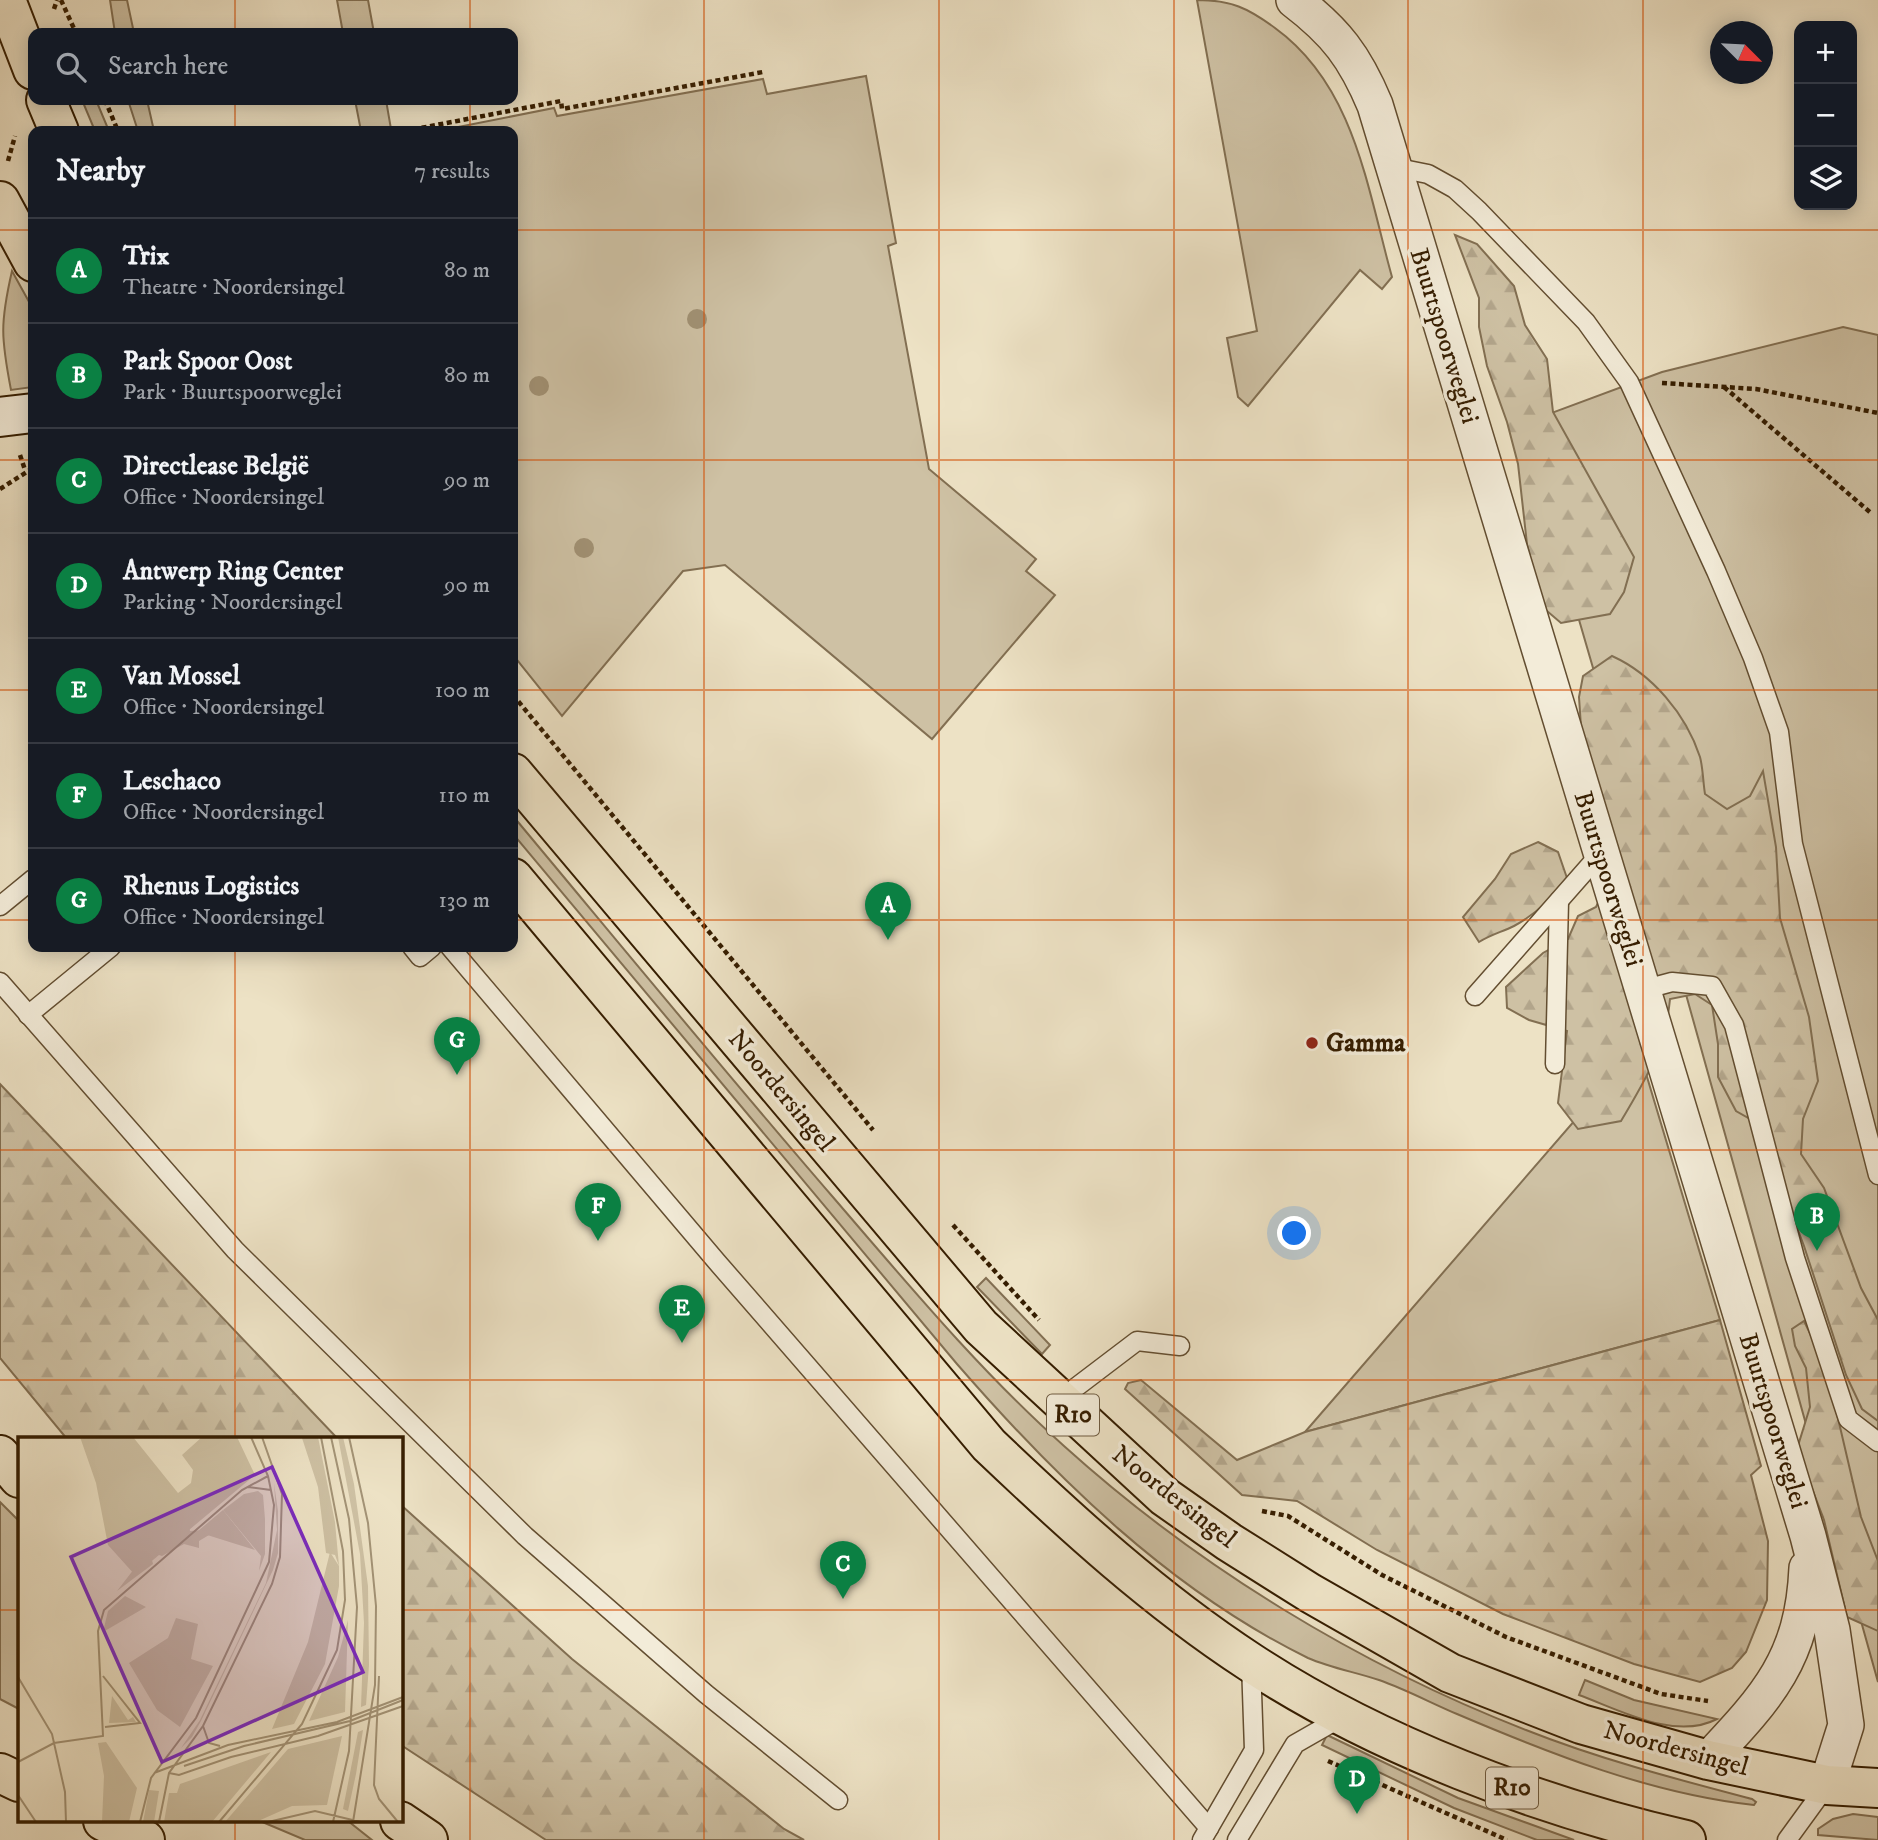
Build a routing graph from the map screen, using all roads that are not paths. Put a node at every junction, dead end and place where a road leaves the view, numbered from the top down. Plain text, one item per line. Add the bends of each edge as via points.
1 (6, 0) edge
2 (1294, 0) edge
3 (19, 54) edge
4 (48, 105) edge
5 (57, 126) edge
6 (1393, 167) junction
7 (0, 201) edge
8 (28, 253) edge
9 (28, 414) edge
10 (0, 417) edge
11 (518, 779) edge
12 (1600, 854) junction
13 (28, 883) edge
14 (518, 884) edge
15 (1559, 901) junction
16 (0, 906) edge
17 (105, 952) edge
18 (454, 952) edge
19 (0, 982) edge
20 (1642, 990) junction
21 (1475, 996) dead end
22 (29, 1015) junction
23 (1555, 1064) dead end
24 (1878, 1175) edge
25 (1180, 1346) dead end
26 (1058, 1401) junction
27 (1878, 1442) edge
28 (0, 1455) edge
29 (18, 1477) edge
30 (1808, 1536) junction
31 (1251, 1662) junction
32 (1345, 1716) junction
33 (1709, 1760) junction
34 (0, 1773) edge
35 (18, 1782) edge
36 (1828, 1785) junction
37 (1878, 1788) edge
38 (838, 1800) dead end
39 (105, 1822) edge
40 (401, 1822) edge
41 (1206, 1834) edge
42 (145, 1840) edge
43 (428, 1840) edge
44 (1237, 1840) edge
45 (1686, 1840) edge
46 (1787, 1840) edge

1 - 3 main road
2 - 6 street, Buurtspoorweglei via 1342,43 1359,68
4 - 5 main road
6 - 12 street, Buurtspoorweglei
6 - 24 lane via 1428,174 1455,189 1586,321 1629,382 1716,571 1779,732 1793,844
7 - 8 main road
9 - 10 main road
11 - 26 main road, Noordersingel / R10 via 913,1249 981,1326
12 - 15 lane
12 - 20 street, Buurtspoorweglei
13 - 16 lane
14 - 31 main road, R10 via 989,1445 1104,1550
15 - 21 lane
15 - 23 lane
17 - 22 lane
18 - 41 lane
19 - 22 lane
20 - 27 lane via 1672,982 1712,986 1734,1025 1796,1258 1848,1419
20 - 30 street, Buurtspoorweglei
22 - 38 lane via 235,1250 525,1536 706,1694
25 - 26 lane via 1137,1341
26 - 33 main road, Noordersingel / R10 via 1165,1497 1374,1631 1451,1673 1532,1706
28 - 29 main road
30 - 33 street via 1805,1606 1797,1639 1769,1691
30 - 36 street, Buurtspoorweglei via 1832,1630 1846,1725
31 - 32 main road, R10
31 - 41 lane via 1255,1749
32 - 44 lane via 1295,1744
32 - 45 main road, R10 via 1546,1801
33 - 36 main road, Noordersingel / R10
34 - 35 main road
36 - 37 main road, Noordersingel / R10
36 - 46 lane
39 - 42 main road
40 - 43 main road

